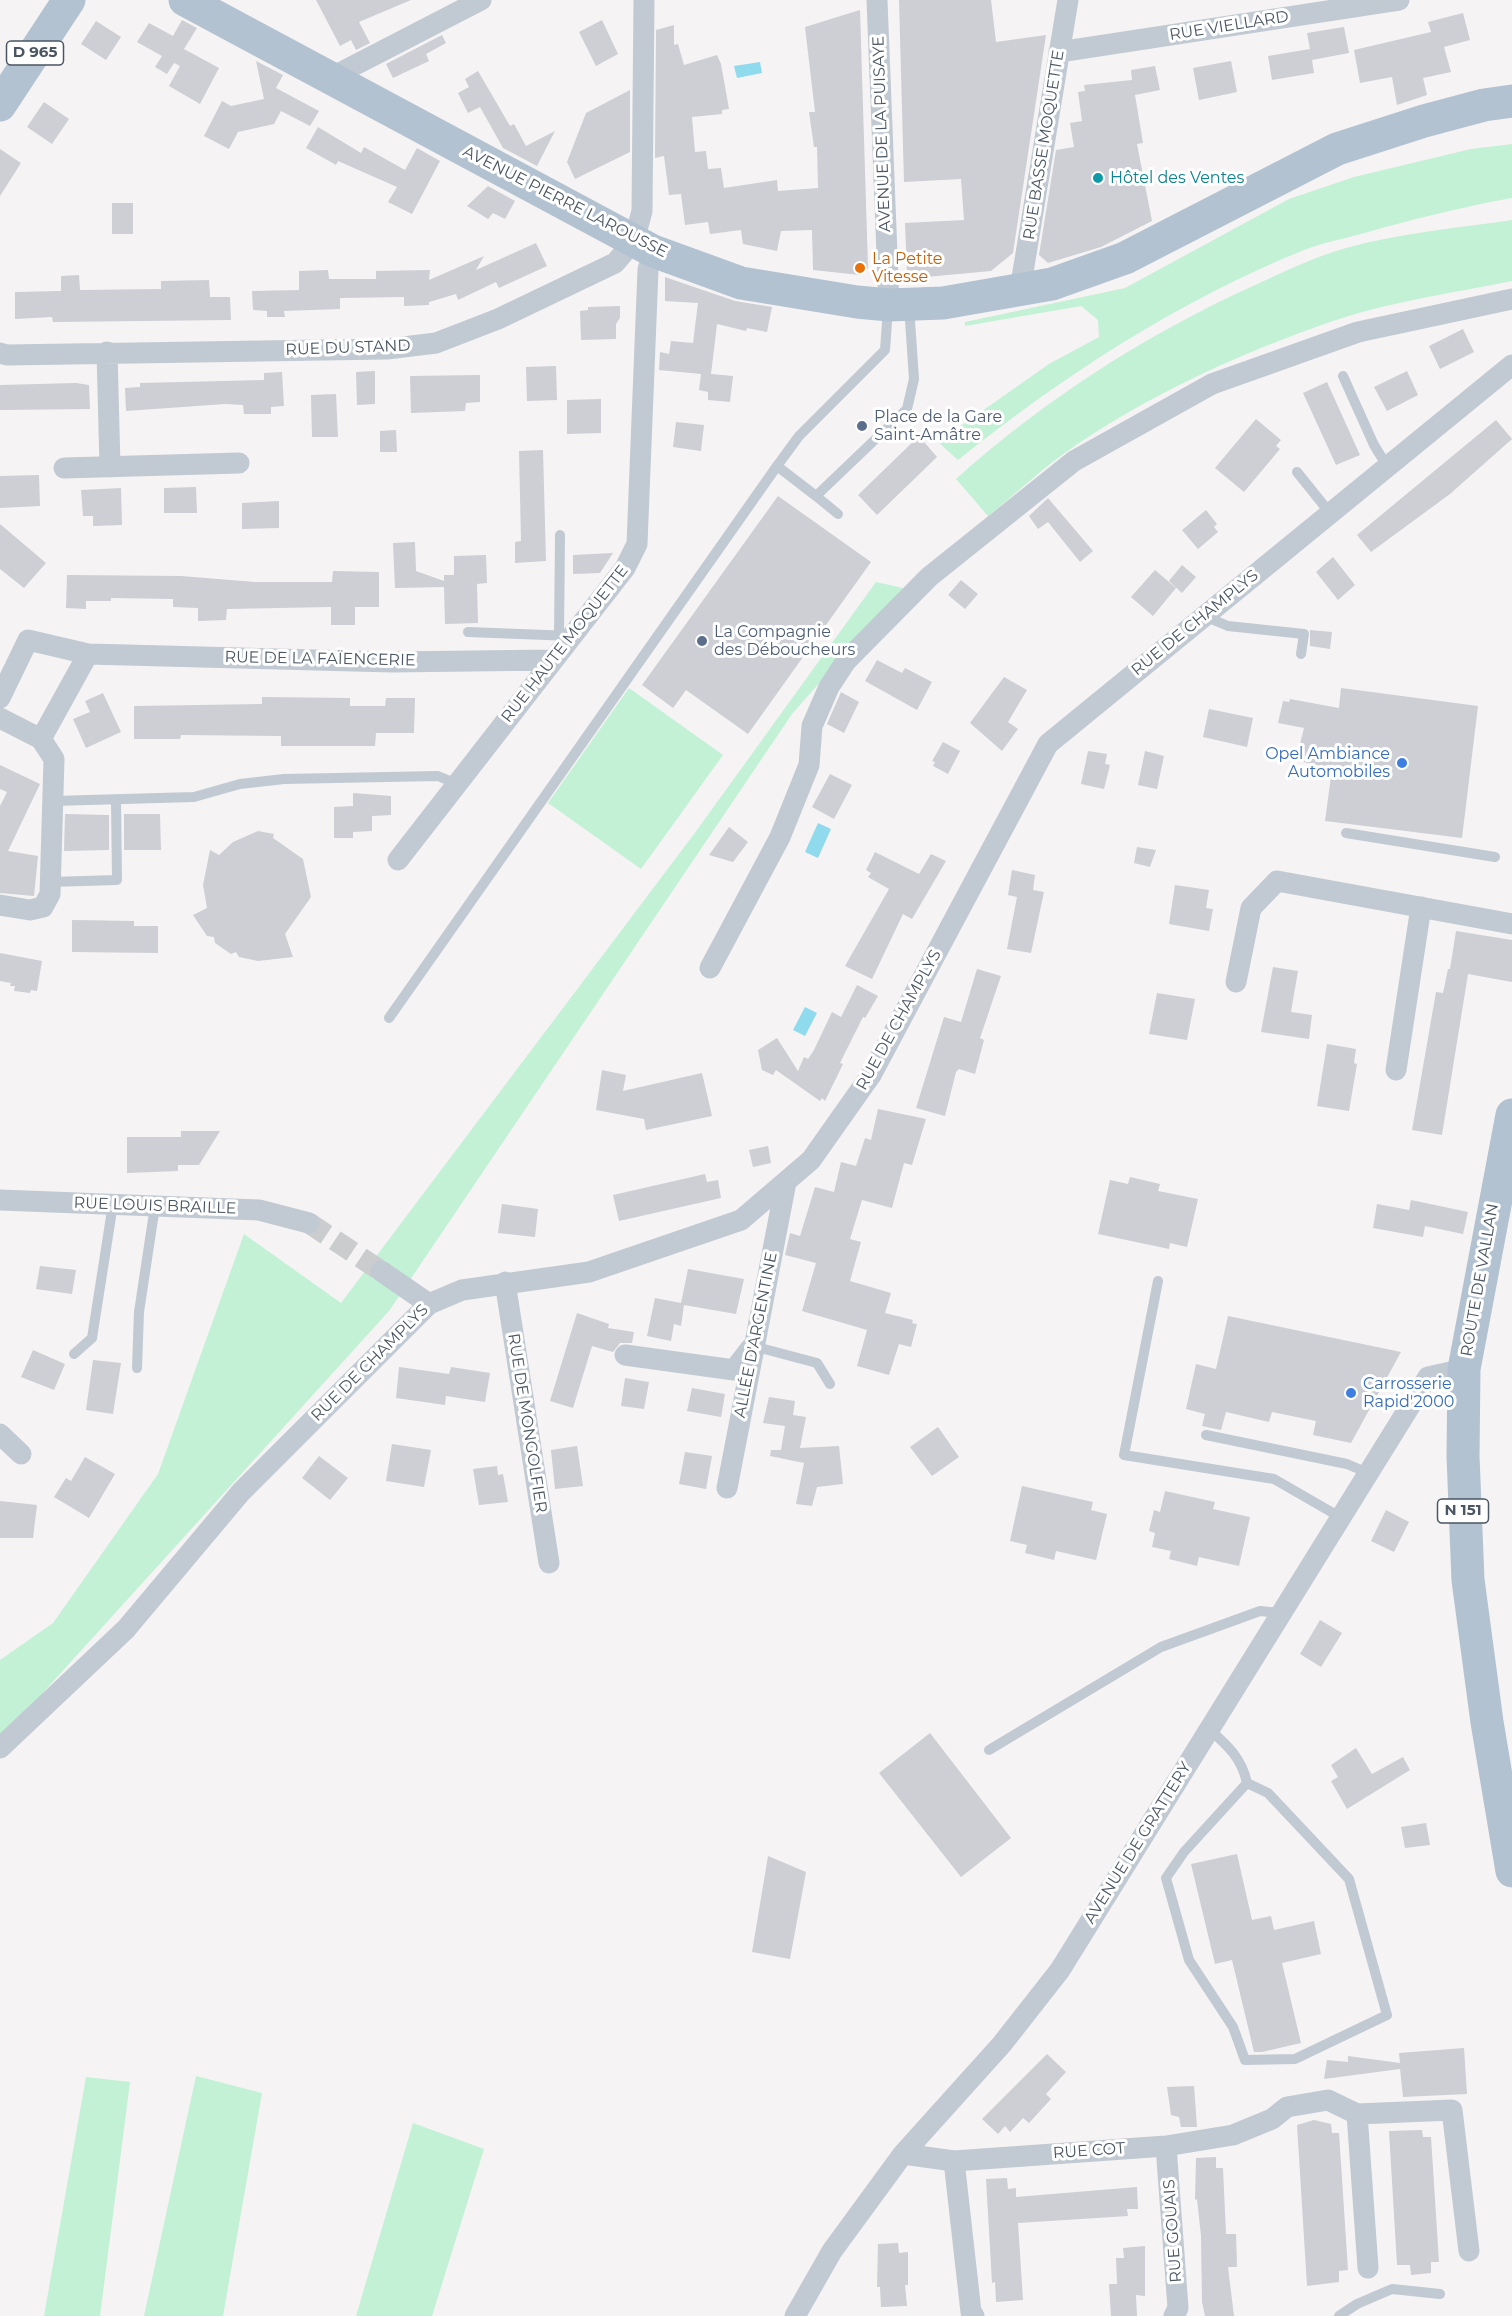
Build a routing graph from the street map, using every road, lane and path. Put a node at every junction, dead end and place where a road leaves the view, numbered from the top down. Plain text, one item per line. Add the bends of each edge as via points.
1 (69, 0) edge
2 (185, 0) edge
3 (481, 0) edge
4 (644, 0) edge
5 (877, 0) edge
6 (1068, 0) edge
7 (1400, 0) edge
8 (1059, 52) junction
9 (330, 78) junction
10 (1512, 101) edge
11 (0, 105) edge
12 (644, 246) junction
13 (1020, 290) junction
14 (1512, 298) edge
15 (899, 304) junction
16 (107, 352) junction
17 (0, 353) edge
18 (1512, 365) edge
19 (1343, 376) dead end
20 (239, 463) dead end
21 (777, 466) junction
22 (1387, 466) junction
23 (110, 467) junction
24 (64, 468) dead end
25 (1297, 472) dead end
26 (816, 496) junction
27 (1330, 513) junction
28 (838, 514) dead end
29 (560, 535) dead end
30 (1204, 616) junction
31 (468, 632) dead end
32 (565, 636) junction
33 (88, 654) junction
34 (1301, 654) dead end
35 (552, 660) junction
36 (0, 698) edge
37 (0, 718) edge
38 (41, 739) junction
39 (457, 784) junction
40 (116, 800) junction
41 (53, 801) junction
42 (1346, 833) dead end
43 (1495, 857) dead end
44 (398, 860) dead end
45 (50, 882) junction
46 (0, 906) edge
47 (1421, 907) junction
48 (1512, 924) edge
49 (710, 968) dead end
50 (1236, 982) dead end
51 (389, 1018) dead end
52 (1396, 1070) dead end
53 (1512, 1115) edge
54 (786, 1182) junction
55 (0, 1200) edge
56 (113, 1204) junction
57 (155, 1206) junction
58 (309, 1223) tunnel mouth
59 (381, 1271) tunnel mouth
60 (1158, 1281) dead end
61 (505, 1282) junction
62 (429, 1304) junction
63 (753, 1346) junction
64 (74, 1354) dead end
65 (625, 1355) dead end
66 (137, 1368) dead end
67 (1464, 1369) junction
68 (830, 1384) dead end
69 (0, 1434) edge
70 (1206, 1435) dead end
71 (21, 1454) dead end
72 (1368, 1473) junction
73 (727, 1488) dead end
74 (1340, 1517) junction
75 (549, 1563) dead end
76 (1280, 1613) junction
77 (1209, 1729) junction
78 (0, 1748) edge
79 (989, 1750) dead end
80 (1246, 1783) junction
81 (1512, 1871) edge
82 (1357, 2114) junction
83 (1166, 2146) junction
84 (903, 2154) junction
85 (954, 2162) junction
86 (1469, 2251) dead end
87 (1368, 2268) dead end
88 (1440, 2294) dead end
89 (795, 2316) edge
90 (974, 2316) edge
91 (1174, 2316) edge
92 (1339, 2316) edge

1 - 11 main road, D 965
2 - 9 main road, AVENUE PIERRE LAROUSSE
3 - 9 street
4 - 12 street, RUE HAUTE MOQUETTE
5 - 15 street, AVENUE DE LA PUISAYE
6 - 8 street, RUE BASSE MOQUETTE
7 - 8 street, RUE VIELLARD
8 - 13 street, RUE BASSE MOQUETTE
9 - 12 main road, AVENUE PIERRE LAROUSSE
10 - 13 main road, AVENUE PIERRE LAROUSSE via 1424,121 1337,149 1125,258 1052,284
12 - 15 main road, AVENUE PIERRE LAROUSSE via 741,283 857,302
12 - 16 street, RUE DU STAND via 498,319 435,343 387,349
12 - 32 street, RUE HAUTE MOQUETTE via 648,270 637,544 625,568
13 - 15 main road, AVENUE PIERRE LAROUSSE via 943,303
14 - 49 street via 1358,332 1212,384 1074,460 929,577 846,661 829,687 812,726 809,765 780,837
15 - 21 lane via 885,350 799,436
15 - 26 lane via 914,380 907,408
16 - 17 street, RUE DU STAND
16 - 23 street
18 - 22 street, RUE DE CHAMPLYS
19 - 22 lane
20 - 23 street
21 - 26 lane
21 - 51 lane
22 - 27 street, RUE DE CHAMPLYS
23 - 24 street
25 - 27 lane
26 - 28 lane
27 - 30 street, RUE DE CHAMPLYS
29 - 32 lane
30 - 34 lane via 1228,626 1304,634
30 - 54 street, RUE DE CHAMPLYS via 1048,744 871,1076 811,1160
31 - 32 lane
32 - 35 street, RUE HAUTE MOQUETTE
33 - 35 street, RUE DE LA FAÏENCERIE via 392,662
33 - 36 street, RUE DE LA FAÏENCERIE via 28,640
33 - 38 street
35 - 39 street, RUE HAUTE MOQUETTE
37 - 38 street
38 - 41 street via 54,759
39 - 40 lane via 438,776 284,779 240,784 194,797
39 - 44 street, RUE HAUTE MOQUETTE
40 - 41 lane
40 - 45 lane via 117,880
41 - 45 street
42 - 43 lane
45 - 46 street via 50,894 43,907 30,910
47 - 48 street
47 - 50 street via 1277,881 1251,908
47 - 52 street
53 - 67 main road, ROUTE DE VALLAN / N 151
54 - 61 street, RUE DE CHAMPLYS via 741,1220 589,1272
54 - 63 street, ALLÉE D'ARGENTINE
55 - 56 street, RUE LOUIS BRAILLE
56 - 57 street, RUE LOUIS BRAILLE
56 - 64 lane via 92,1338
57 - 58 street, RUE LOUIS BRAILLE via 259,1210
57 - 66 lane via 139,1312
59 - 62 street
60 - 74 lane via 1124,1455 1274,1479
61 - 62 street, RUE DE CHAMPLYS via 462,1290
61 - 75 street, RUE DE MONGOLFIER
62 - 78 street, RUE DE CHAMPLYS via 242,1492 126,1629
63 - 65 street via 734,1370
63 - 68 lane via 817,1363
63 - 73 street, ALLÉE D'ARGENTINE
67 - 72 street, AVENUE DE GRATTERY via 1428,1377
67 - 81 main road, ROUTE DE VALLAN / N 151 via 1463,1519 1474,1626
69 - 71 street
70 - 72 lane via 1347,1464
72 - 74 street, AVENUE DE GRATTERY
74 - 76 street, AVENUE DE GRATTERY
76 - 77 street, AVENUE DE GRATTERY
76 - 79 lane via 1260,1611 1161,1647
77 - 80 lane via 1229,1746 1244,1768
77 - 84 street, AVENUE DE GRATTERY via 1059,1970 1002,2044
80 - 80 lane via 1166,1878 1189,1960 1233,2028 1245,2060 1295,2059 1387,2015 1349,1879 1268,1793
82 - 83 street, RUE COT via 1328,2100 1287,2107 1272,2119 1233,2135
82 - 86 street via 1452,2110
82 - 87 street
83 - 85 street, RUE COT
83 - 91 street, RUE GOUAIS via 1178,2308
84 - 85 street, RUE COT
84 - 89 street, AVENUE DE GRATTERY via 832,2251
85 - 90 street
88 - 92 lane via 1392,2289

